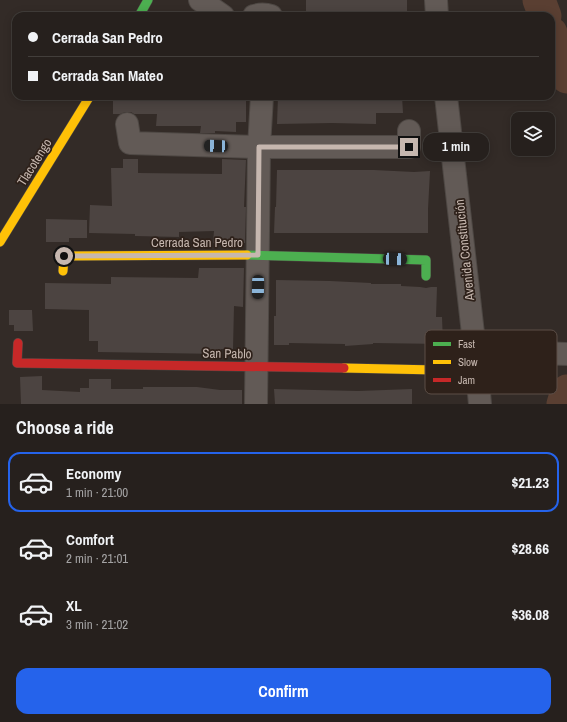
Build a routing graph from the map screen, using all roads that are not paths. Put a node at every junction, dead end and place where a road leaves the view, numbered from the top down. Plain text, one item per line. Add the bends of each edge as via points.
1 (148, 0) edge
2 (200, 0) edge
3 (436, 0) edge
4 (141, 12) edge
5 (217, 12) edge
6 (437, 12) edge
7 (88, 100) edge
8 (262, 100) edge
9 (446, 100) edge
10 (128, 124) dead end
11 (409, 131) dead end
12 (259, 147) junction
13 (0, 242) edge
14 (258, 255) junction
15 (63, 271) dead end
16 (426, 276) dead end
17 (473, 330) edge
18 (18, 343) dead end
19 (256, 366) junction
20 (425, 370) edge
21 (479, 394) edge
22 (256, 404) edge
23 (480, 404) edge

1 - 4 street
2 - 5 street
3 - 6 street
7 - 13 street, Tlacotengo
8 - 12 street
9 - 17 street, Avenida Constitución
10 - 12 street via 130,144
11 - 12 street via 409,147
12 - 14 street
14 - 15 street, Cerrada San Pedro via 64,256
14 - 16 street, Cerrada San Pedro via 426,260
14 - 19 street
18 - 19 street, San Pablo via 17,363
19 - 20 street, San Pablo
19 - 22 street
21 - 23 street, Avenida Constitución

